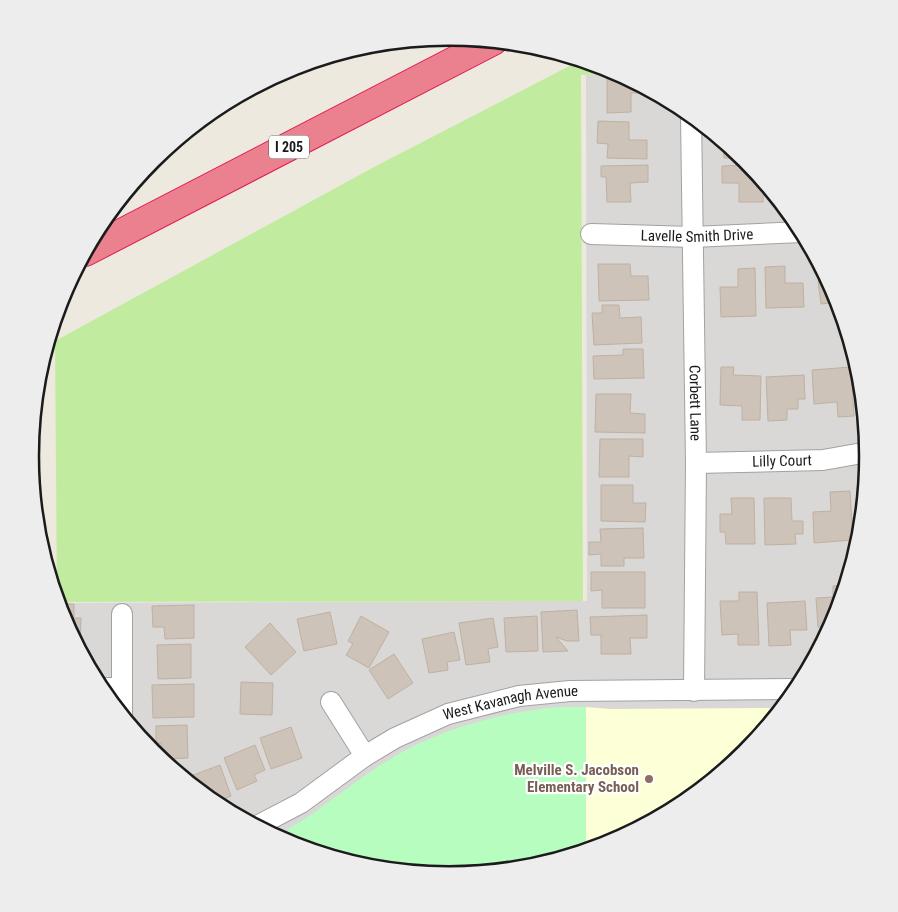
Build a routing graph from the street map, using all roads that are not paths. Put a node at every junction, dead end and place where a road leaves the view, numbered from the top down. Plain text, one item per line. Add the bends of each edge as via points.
1 (481, 47) edge
2 (691, 125) edge
3 (793, 232) edge
4 (591, 234) dead end
5 (693, 237) junction
6 (97, 246) edge
7 (859, 454) edge
8 (696, 463) junction
9 (122, 614) dead end
10 (111, 688) edge
11 (122, 688) junction
12 (694, 691) junction
13 (784, 692) edge
14 (330, 702) dead end
15 (122, 703) edge
16 (365, 756) junction
17 (264, 822) edge

1 - 6 highway, I 205
2 - 5 street, Corbett Lane
3 - 5 street, Lavelle Smith Drive
4 - 5 street, Lavelle Smith Drive
5 - 8 street, Corbett Lane
7 - 8 street, Lilly Court via 823,460
8 - 12 street, Corbett Lane
9 - 11 street
10 - 11 street
11 - 15 street
12 - 13 street, West Kavanagh Avenue
12 - 16 street, West Kavanagh Avenue via 570,691 519,696 448,714 395,738
14 - 16 street
16 - 17 street, West Kavanagh Avenue via 301,803

